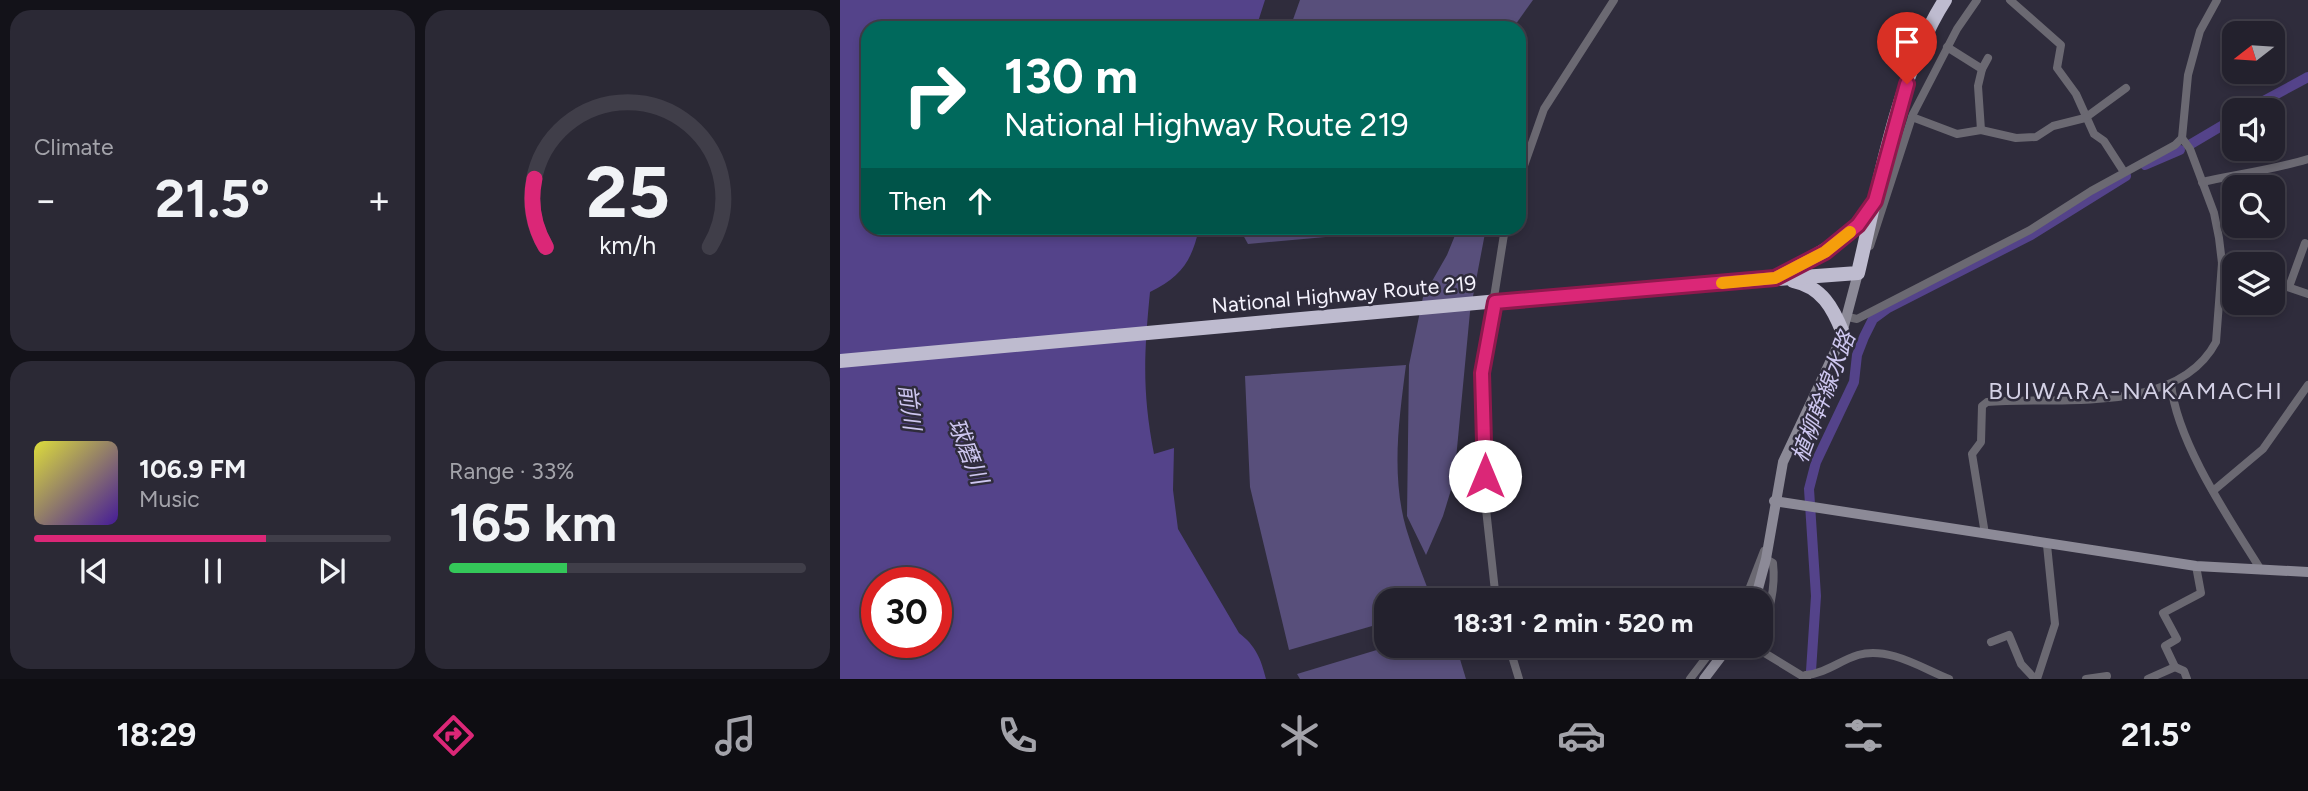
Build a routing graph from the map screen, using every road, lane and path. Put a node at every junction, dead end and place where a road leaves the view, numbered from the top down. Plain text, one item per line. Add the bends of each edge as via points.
1 (1614, 0) edge
2 (1945, 0) edge
3 (1977, 0) edge
4 (2010, 0) edge
5 (2217, 0) edge
6 (1947, 47) junction
7 (1988, 58) dead end
8 (1982, 69) junction
9 (2126, 88) dead end
10 (1912, 117) junction
11 (2085, 118) junction
12 (1981, 131) junction
13 (2182, 138) junction
14 (2308, 159) edge
15 (1526, 160) edge
16 (2124, 172) junction
17 (2202, 182) junction
18 (1875, 201) junction
19 (1504, 235) edge
20 (2305, 243) dead end
21 (2222, 262) joint
22 (1858, 273) junction
23 (1775, 278) junction
24 (2285, 286) edge
25 (2288, 287) junction
26 (2308, 293) edge
27 (1490, 302) junction
28 (1848, 317) junction
29 (1843, 333) junction
30 (840, 361) edge
31 (2171, 384) junction
32 (2308, 385) edge
33 (2213, 491) junction
34 (1774, 501) junction
35 (1769, 534) junction
36 (1985, 534) junction
37 (2047, 545) junction
38 (1766, 559) junction
39 (2196, 566) junction
40 (2261, 570) junction
41 (2308, 572) edge
42 (1495, 588) edge
43 (1749, 588) edge
44 (1758, 588) edge
45 (1773, 591) edge
46 (1991, 642) dead end
47 (1513, 658) edge
48 (1706, 658) edge
49 (1720, 658) edge
50 (1773, 658) edge
51 (2175, 667) junction
52 (2107, 676) dead end
53 (1807, 677) edge
54 (2038, 678) edge
55 (1519, 679) edge
56 (1690, 679) edge
57 (1704, 679) edge
58 (1949, 679) edge
59 (2087, 679) edge
60 (2148, 679) edge
61 (2187, 679) edge

1 - 15 street via 1544,109
2 - 18 highway via 1927,31 1907,84
3 - 6 street
4 - 11 street via 2061,45 2057,68 2076,94
5 - 13 street via 2200,31 2188,75
6 - 8 street
6 - 10 street
7 - 8 street
8 - 12 street via 1978,86
9 - 11 street
10 - 12 street via 1957,134
10 - 22 street via 1878,228
11 - 12 street via 2053,126 2036,137
11 - 16 street
13 - 16 street
13 - 17 street
14 - 17 street
16 - 28 street via 1987,254 1857,319
17 - 21 street via 2214,213
18 - 22 highway
18 - 23 highway via 1858,225 1825,252
19 - 27 street
20 - 25 street
21 - 31 street via 2216,342 2210,353
22 - 23 highway, National Highway Route 219
22 - 28 street
23 - 27 highway, National Highway Route 219
23 - 29 highway via 1808,285 1824,297
24 - 25 street
25 - 26 street
27 - 30 highway, National Highway Route 219
27 - 42 street via 1482,373 1485,500
28 - 29 street
29 - 34 street via 1783,462
31 - 33 street via 2176,411
31 - 36 street via 2123,398 1987,402 1982,406 1980,442 1972,454
32 - 33 street via 2263,449
33 - 40 street
34 - 35 street
34 - 36 street
35 - 38 street
35 - 43 street
36 - 37 street
37 - 39 street
37 - 54 street via 2055,624
38 - 44 street
38 - 45 street via 1773,563
39 - 40 street
39 - 51 street via 2201,593 2164,613 2177,639 2165,646
40 - 41 street
46 - 54 street via 2009,635 2021,664
47 - 55 street
48 - 56 street
49 - 57 street
50 - 53 street
51 - 60 street
51 - 61 street via 2184,671
52 - 59 street
53 - 58 street via 1869,653 1896,657

